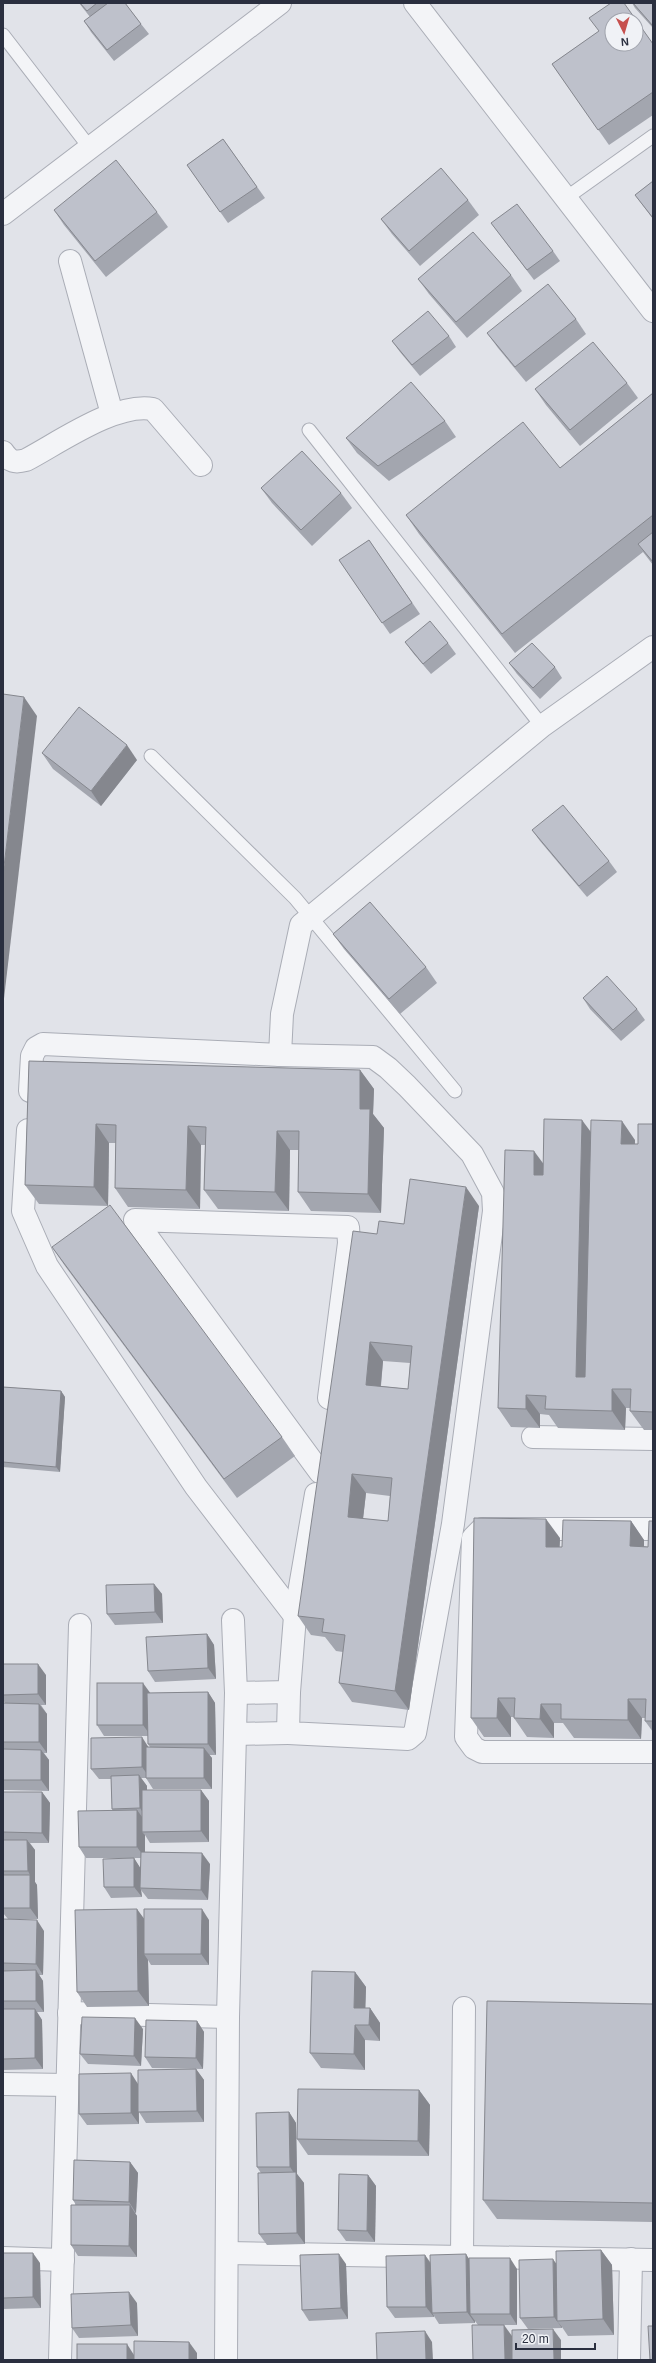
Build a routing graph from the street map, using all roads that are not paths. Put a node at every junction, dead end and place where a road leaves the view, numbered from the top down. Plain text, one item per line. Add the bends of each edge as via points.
1 (280, 3) edge
2 (415, 3) edge
3 (3, 35) edge
4 (653, 136) edge
5 (90, 148) junction
6 (566, 198) junction
7 (3, 214) edge
8 (70, 261) dead end
9 (653, 311) edge
10 (112, 414) junction
11 (309, 430) dead end
12 (3, 452) edge
13 (201, 465) dead end
14 (653, 647) edge
15 (542, 726) junction
16 (151, 756) dead end
17 (309, 918) junction
18 (280, 1055) junction
19 (455, 1090) dead end
20 (327, 1417) edge
21 (533, 1437) dead end
22 (653, 1439) edge
23 (324, 1440) edge
24 (320, 1472) junction
25 (653, 1529) edge
26 (295, 1616) junction
27 (233, 1620) dead end
28 (80, 1625) dead end
29 (289, 1692) junction
30 (236, 1693) junction
31 (288, 1733) junction
32 (235, 1734) junction
33 (653, 1752) edge
34 (464, 2008) dead end
35 (69, 2013) junction
36 (228, 2017) junction
37 (3, 2084) edge
38 (67, 2085) junction
39 (227, 2253) junction
40 (462, 2256) junction
41 (3, 2258) edge
42 (631, 2259) junction
43 (63, 2260) junction
44 (653, 2260) edge
45 (60, 2360) edge
46 (226, 2360) edge
47 (629, 2360) edge

1 - 5 street
2 - 6 street
3 - 5 lane
4 - 6 lane
5 - 7 street
6 - 9 street
8 - 10 street
10 - 12 street via 26,460 16,462 8,459
10 - 13 street via 141,407 153,409
11 - 15 lane
14 - 15 street
15 - 17 street
16 - 17 lane via 295,898
17 - 18 street via 301,925 282,1014
17 - 19 lane
18 - 26 street via 43,1044 36,1048 32,1056 23,1212 48,1266 196,1487
18 - 31 street via 373,1057 388,1068 472,1154 493,1193 494,1211 453,1524 415,1733 408,1739
20 - 24 street via 349,1243 348,1227 135,1220
21 - 22 street
23 - 24 street
24 - 26 street
25 - 33 street via 482,1529 473,1538 466,1737 474,1748 482,1752
26 - 29 street
27 - 30 street
28 - 35 street
29 - 30 street
29 - 31 street
30 - 32 street
31 - 32 street
32 - 36 street
34 - 40 street
35 - 36 street
35 - 38 street
36 - 39 street
37 - 38 street
38 - 43 street
39 - 40 street
39 - 46 street
40 - 42 street
41 - 43 street
42 - 44 street
42 - 47 street
43 - 45 street

